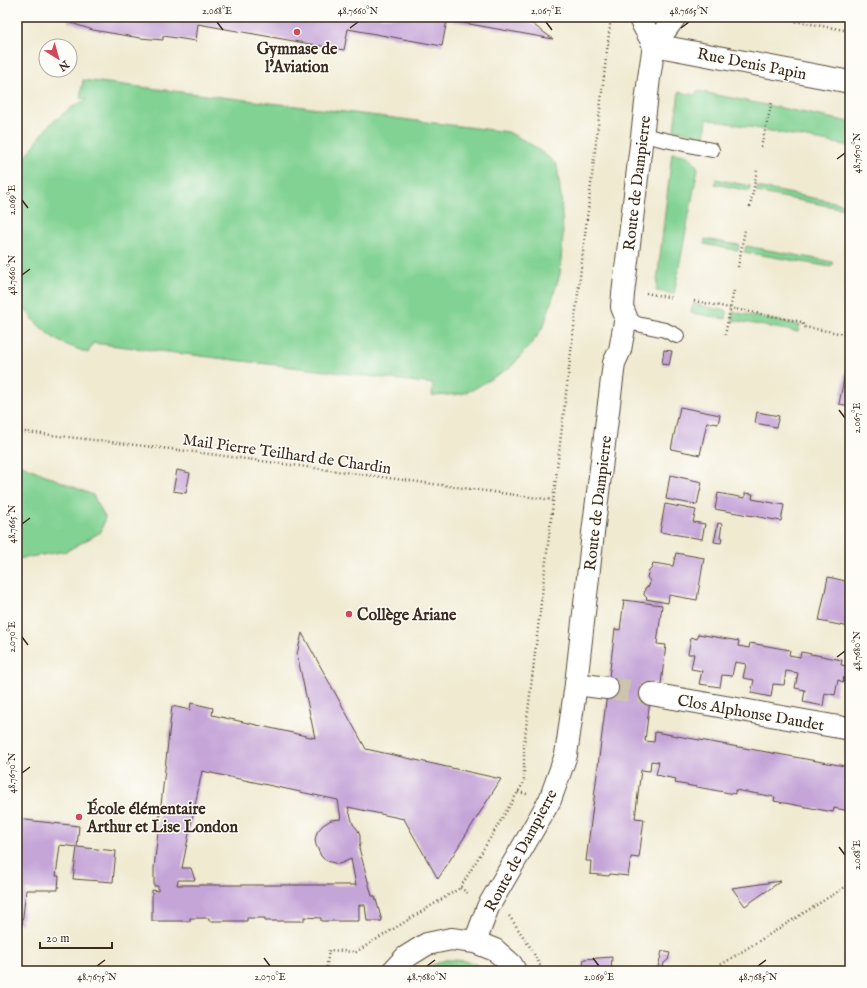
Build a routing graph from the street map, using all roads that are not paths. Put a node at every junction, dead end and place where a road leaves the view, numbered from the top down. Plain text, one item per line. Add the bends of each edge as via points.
1 (639, 17) edge
2 (675, 17) edge
3 (654, 45) junction
4 (850, 82) edge
5 (642, 135) junction
6 (712, 150) dead end
7 (626, 317) junction
8 (651, 327) junction
9 (677, 336) dead end
10 (620, 350) junction
11 (576, 684) junction
12 (608, 688) tunnel mouth
13 (651, 694) tunnel mouth
14 (850, 729) edge
15 (475, 942) junction
16 (394, 971) edge
17 (515, 971) edge

1 - 3 street
2 - 3 street
3 - 4 street, Rue Denis Papin
3 - 5 street, Route de Dampierre
5 - 6 lane
5 - 7 street, Route de Dampierre via 622,294 622,307
7 - 8 lane via 637,324
7 - 10 street, Route de Dampierre
8 - 9 lane
8 - 10 lane via 635,334
10 - 11 street, Route de Dampierre via 614,363
11 - 12 street
11 - 15 street, Route de Dampierre via 566,756 550,800 488,907
13 - 14 street, Clos Alphonse Daudet
15 - 16 street via 451,939 427,944 406,957
15 - 17 street via 495,950

